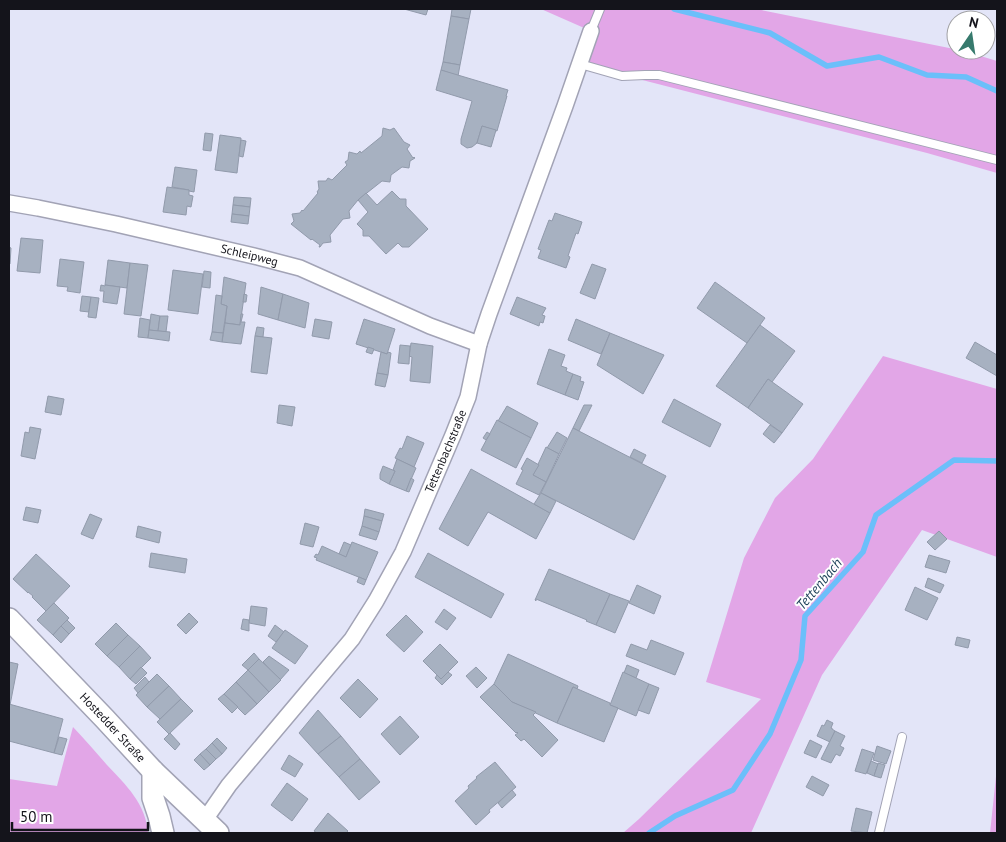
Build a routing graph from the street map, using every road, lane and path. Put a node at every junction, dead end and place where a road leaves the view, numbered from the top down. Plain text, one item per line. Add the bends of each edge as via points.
1 (600, 9) edge
2 (591, 31) joint
3 (580, 64) junction
4 (997, 160) edge
5 (9, 203) edge
6 (480, 344) junction
7 (9, 619) edge
8 (902, 737) dead end
9 (153, 771) junction
10 (206, 829) edge
11 (163, 833) edge
12 (879, 833) edge

1 - 2 lane
2 - 3 street, Tettenbachstraße
3 - 4 lane via 622,76 659,75
3 - 6 street, Tettenbachstraße
5 - 6 street, Schleipweg via 116,224 300,268 430,326
6 - 10 street, Tettenbachstraße via 468,398 403,552 376,601 352,639 224,792
7 - 9 main road, Hostedder Straße
8 - 12 lane
9 - 10 main road, Hostedder Straße
9 - 11 main road via 153,798

